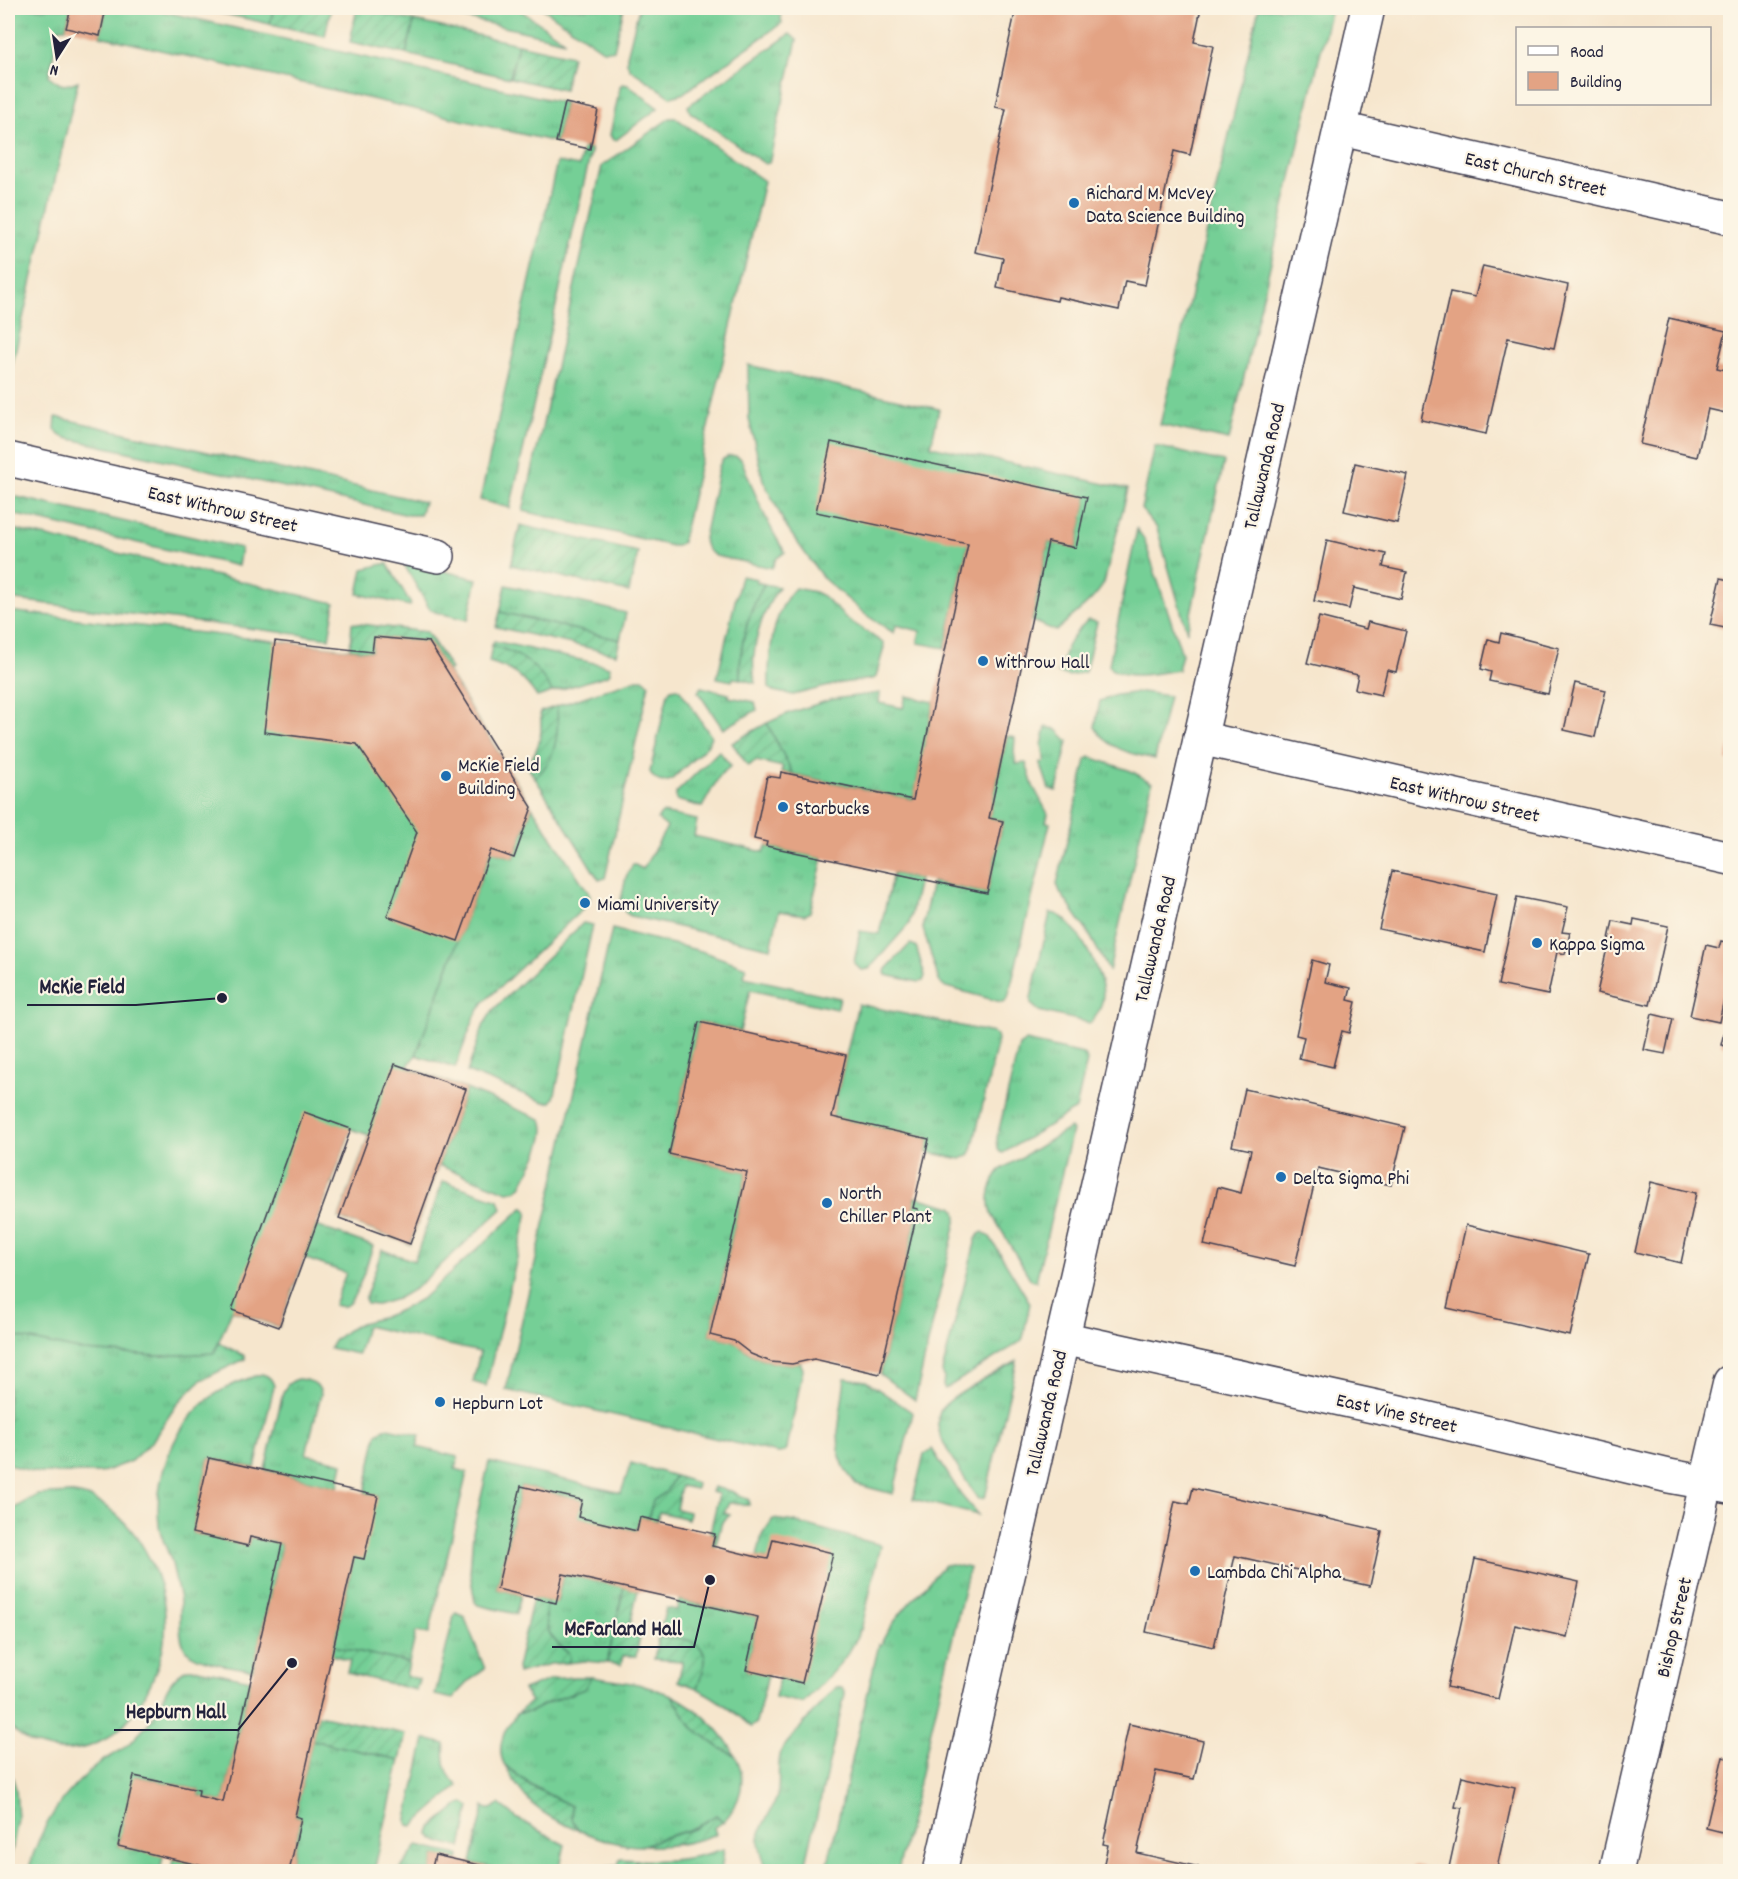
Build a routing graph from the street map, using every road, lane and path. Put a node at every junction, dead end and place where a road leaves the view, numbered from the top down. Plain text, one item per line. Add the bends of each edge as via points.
1 (1368, 8) edge
2 (1341, 129) junction
3 (1731, 218) edge
4 (8, 459) edge
5 (438, 556) dead end
6 (1200, 738) junction
7 (1731, 858) edge
8 (1062, 1338) junction
9 (1731, 1382) edge
10 (1719, 1484) edge
11 (940, 1872) edge
12 (1616, 1872) edge

1 - 2 street, Tallawanda Road
2 - 3 street, East Church Street
2 - 6 street, Tallawanda Road
4 - 5 street, East Withrow Street
6 - 7 street, East Withrow Street
6 - 8 street, Tallawanda Road
8 - 10 street, East Vine Street via 1669,1476
8 - 11 street, Tallawanda Road
9 - 10 street, Bishop Street
10 - 12 street, Bishop Street

